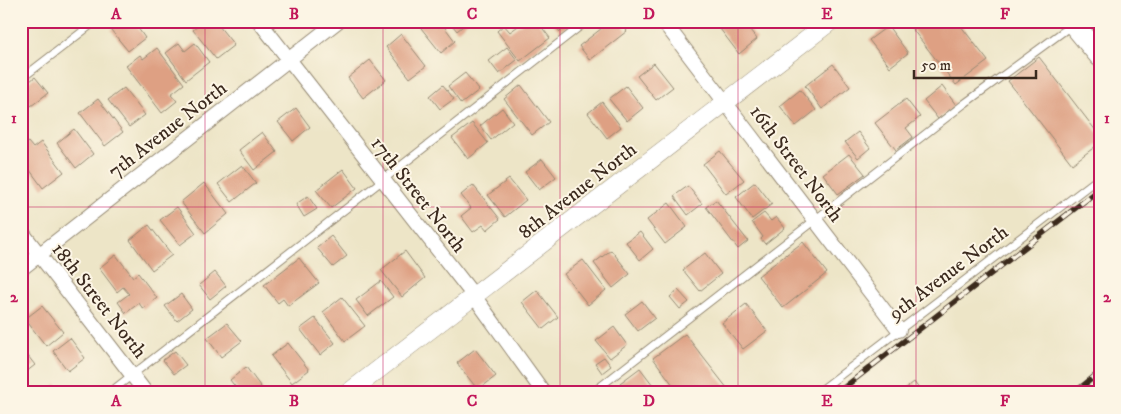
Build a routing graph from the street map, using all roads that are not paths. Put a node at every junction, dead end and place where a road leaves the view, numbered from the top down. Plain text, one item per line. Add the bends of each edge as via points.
1 (96, 21) edge
2 (259, 21) edge
3 (338, 21) edge
4 (587, 21) edge
5 (663, 21) edge
6 (831, 21) edge
7 (1074, 22) edge
8 (1100, 56) edge
9 (288, 59) junction
10 (21, 79) edge
11 (726, 103) junction
12 (1100, 177) edge
13 (382, 179) junction
14 (815, 220) junction
15 (21, 231) edge
16 (40, 255) junction
17 (21, 268) edge
18 (474, 296) junction
19 (899, 330) junction
20 (132, 375) junction
21 (108, 393) edge
22 (146, 393) edge
23 (348, 393) edge
24 (544, 393) edge
25 (592, 393) edge
26 (817, 393) edge

1 - 10 lane
2 - 9 street, 17th Street North
3 - 9 street, 7th Avenue North
4 - 13 lane
5 - 11 street, 16th Street North
6 - 11 street, 8th Avenue North
7 - 8 main road
7 - 14 lane
9 - 13 street, 17th Street North
9 - 16 street, 7th Avenue North
11 - 14 street, 16th Street North
11 - 18 street, 8th Avenue North
12 - 19 lane, 9th Avenue North
13 - 18 street, 17th Street North
13 - 20 lane
14 - 19 street, 16th Street North
14 - 25 lane
15 - 16 street, 18th Street North
16 - 17 street, 7th Avenue North
16 - 20 street, 18th Street North
18 - 23 street, 8th Avenue North
18 - 24 street, 17th Street North
19 - 26 lane, 9th Avenue North
20 - 21 lane
20 - 22 street, 18th Street North

